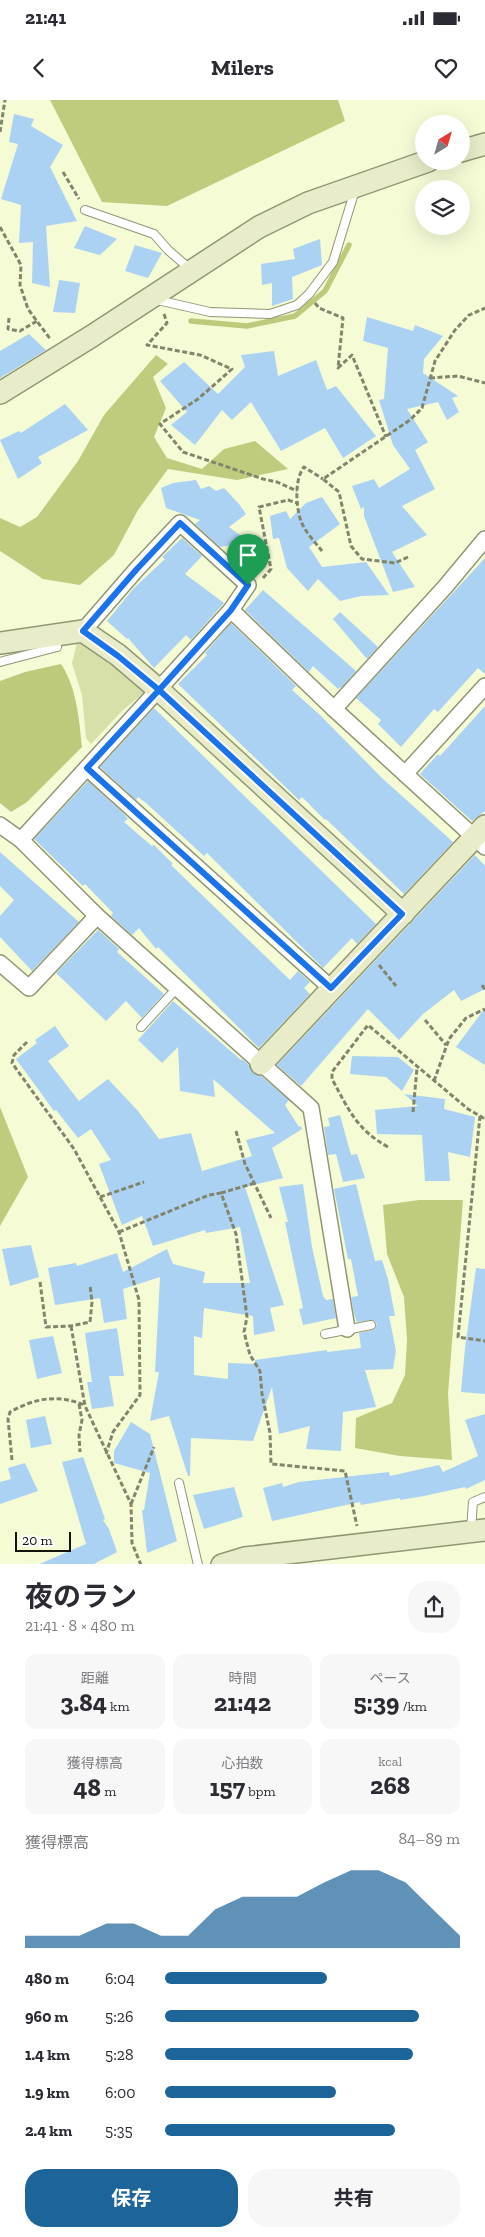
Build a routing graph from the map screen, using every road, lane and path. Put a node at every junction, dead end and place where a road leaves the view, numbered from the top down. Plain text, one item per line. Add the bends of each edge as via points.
1 (5, 100) edge
2 (0, 132) edge
3 (485, 144) edge
4 (470, 149) edge
5 (415, 166) edge
6 (63, 172) dead end
7 (356, 186) junction
8 (86, 210) joint
9 (0, 226) edge
10 (192, 270) junction
11 (154, 300) junction
12 (319, 308) dead end
13 (485, 308) edge
14 (9, 318) dead end
15 (37, 321) junction
16 (62, 354) junction
17 (430, 378) junction
18 (485, 383) edge
19 (0, 393) edge
20 (386, 437) junction
21 (322, 479) junction
22 (297, 491) junction
23 (297, 503) junction
24 (485, 539) edge
25 (322, 551) dead end
26 (408, 557) dead end
27 (248, 585) junction
28 (231, 610) junction
29 (83, 631) junction
30 (54, 635) junction
31 (0, 643) edge
32 (0, 662) edge
33 (485, 686) edge
34 (159, 690) junction
35 (334, 709) junction
36 (87, 768) junction
37 (405, 774) junction
38 (0, 825) edge
39 (482, 837) edge
40 (21, 840) junction
41 (402, 914) junction
42 (96, 916) junction
43 (366, 952) junction
44 (0, 963) edge
45 (482, 985) dead end
46 (396, 986) dead end
47 (177, 988) junction
48 (331, 988) junction
49 (485, 990) edge
50 (485, 1009) edge
51 (425, 1020) dead end
52 (141, 1027) dead end
53 (27, 1042) dead end
54 (446, 1045) junction
55 (261, 1064) junction
56 (418, 1067) junction
57 (434, 1081) junction
58 (413, 1112) dead end
59 (480, 1116) junction
60 (485, 1119) edge
61 (236, 1131) dead end
62 (388, 1148) dead end
63 (144, 1182) dead end
64 (255, 1184) junction
65 (221, 1193) junction
66 (100, 1197) junction
67 (271, 1218) dead end
68 (119, 1232) junction
69 (40, 1282) dead end
70 (90, 1285) dead end
71 (71, 1326) junction
72 (371, 1326) dead end
73 (347, 1328) junction
74 (326, 1334) dead end
75 (485, 1341) edge
76 (79, 1403) junction
77 (85, 1406) junction
78 (154, 1447) dead end
79 (80, 1452) dead end
80 (106, 1454) junction
81 (12, 1460) dead end
82 (179, 1483) dead end
83 (485, 1497) edge
84 (131, 1504) junction
85 (478, 1530) edge
86 (360, 1543) junction
87 (141, 1564) edge
88 (198, 1564) edge
89 (222, 1564) edge

1 - 2 path
3 - 4 street
5 - 7 street
6 - 8 path
7 - 10 street via 308,203 259,227
7 - 11 lane via 333,262 309,294 297,304 270,314 210,312
8 - 10 lane via 154,234
9 - 15 path via 20,265 20,285 28,309
10 - 11 street
11 - 16 street
11 - 22 path via 167,324 147,345 200,355 232,369 198,399 160,424 183,452
12 - 20 path via 343,318 338,368 352,355
13 - 17 path via 470,315 456,330 435,361
14 - 15 path via 8,329 20,331
15 - 16 path
16 - 19 street
17 - 18 path via 458,376
17 - 20 path via 422,408
20 - 21 path
21 - 22 path via 304,467
21 - 26 path via 339,492 351,546 362,559 395,563
22 - 23 path
23 - 25 path via 301,522
23 - 27 path via 288,500 259,508 271,569 254,588
24 - 35 street
27 - 28 street
27 - 29 street via 180,523
28 - 34 street
28 - 35 street
29 - 30 street
29 - 34 street
30 - 31 street
30 - 32 lane via 57,647
33 - 37 street
34 - 36 street
34 - 41 street
35 - 37 street
36 - 40 street
36 - 48 street
37 - 39 street
38 - 40 street
39 - 41 street
40 - 42 street
41 - 43 street
42 - 44 street via 29,988
42 - 47 street
43 - 46 path
43 - 48 street
45 - 49 path
47 - 52 lane
47 - 55 street
48 - 55 street
50 - 54 path via 466,1018
51 - 54 path
53 - 66 path via 14,1055 12,1063 74,1149
54 - 57 path
55 - 73 street via 312,1108
56 - 57 path
56 - 58 path
56 - 62 path via 368,1025 332,1072 332,1079 356,1122
57 - 59 path
59 - 60 path
59 - 75 path via 458,1337
61 - 64 path via 245,1164
63 - 66 path
64 - 65 path
64 - 67 path
65 - 68 path
65 - 86 path via 236,1234 247,1317 244,1332 250,1356 260,1371 270,1433 271,1464 345,1471
66 - 68 path
68 - 80 path via 139,1300 140,1395 113,1432
69 - 71 path via 46,1327
70 - 71 path via 90,1322
71 - 77 path
72 - 73 lane
73 - 74 lane
76 - 77 path
76 - 79 path via 82,1420 78,1435
76 - 81 path via 69,1399 44,1398 10,1412
77 - 80 path
78 - 84 path
80 - 84 path
82 - 88 lane
83 - 85 lane via 473,1502
84 - 87 path via 132,1543
85 - 86 street
86 - 89 street via 244,1558

